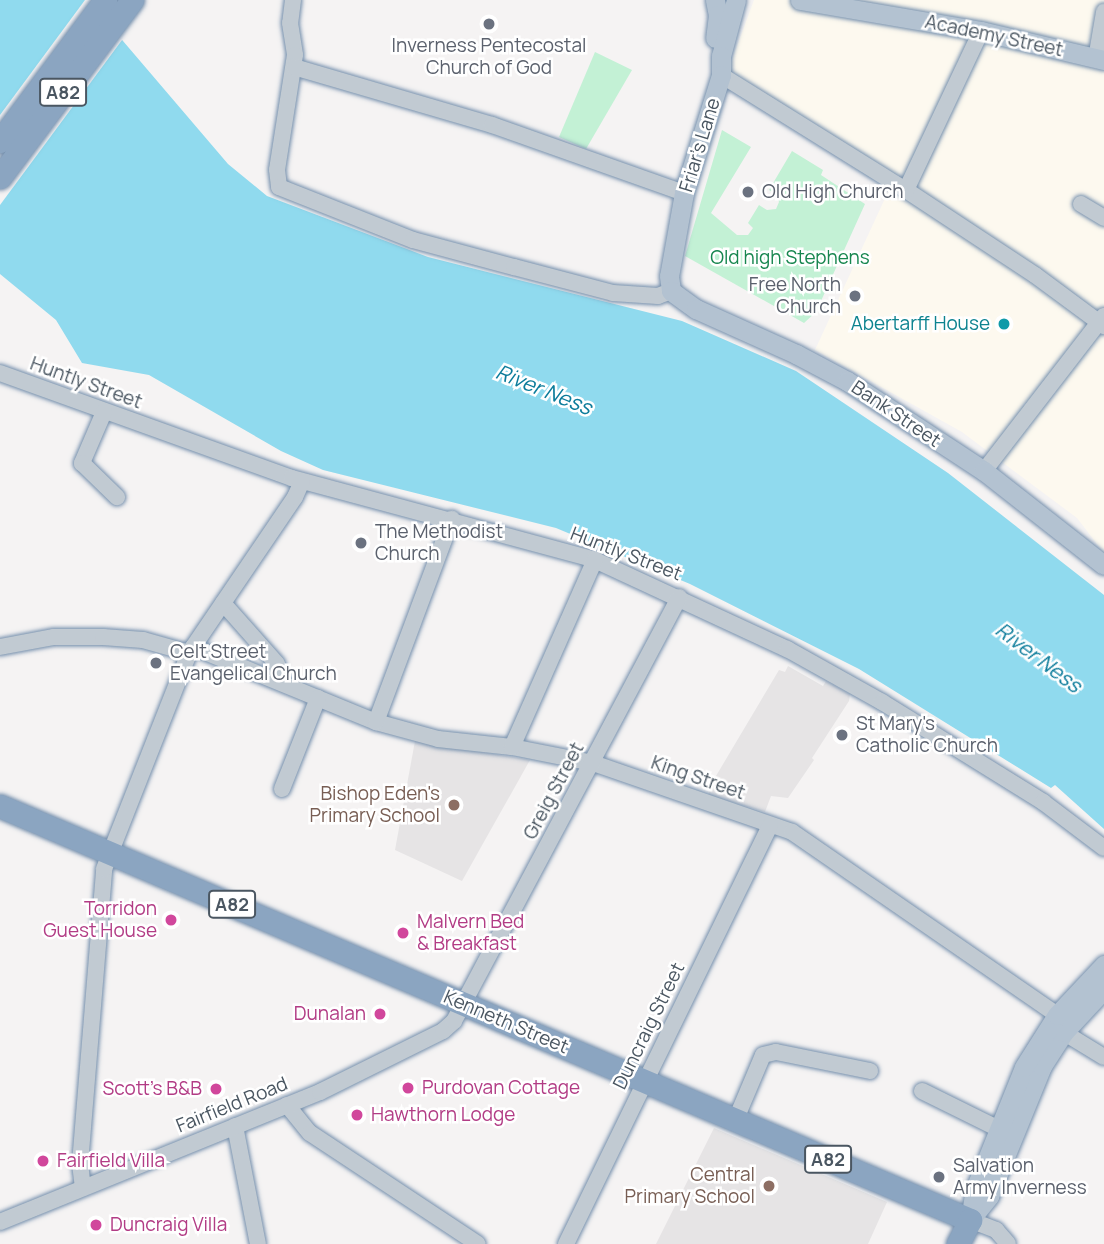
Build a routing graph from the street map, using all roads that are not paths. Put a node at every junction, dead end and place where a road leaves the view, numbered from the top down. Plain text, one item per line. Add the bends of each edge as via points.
1 (293, 0) edge
2 (715, 0) edge
3 (736, 0) edge
4 (800, 0) edge
5 (121, 3) edge
6 (1104, 12) edge
7 (981, 31) junction
8 (1100, 59) edge
9 (721, 66) junction
10 (294, 67) junction
11 (0, 141) edge
12 (0, 177) edge
13 (906, 190) junction
14 (684, 193) junction
15 (1081, 204) dead end
16 (1104, 218) edge
17 (671, 291) junction
18 (1103, 321) edge
19 (2, 377) edge
20 (104, 412) junction
21 (984, 471) junction
22 (302, 481) junction
23 (117, 497) dead end
24 (452, 519) junction
25 (595, 560) junction
26 (1104, 565) edge
27 (679, 597) junction
28 (223, 603) junction
29 (0, 647) edge
30 (191, 650) junction
31 (281, 683) junction
32 (318, 698) junction
33 (376, 722) junction
34 (512, 747) junction
35 (593, 763) junction
36 (282, 789) dead end
37 (0, 806) edge
38 (771, 826) junction
39 (1104, 848) edge
40 (109, 852) junction
41 (1104, 965) edge
42 (1104, 989) edge
43 (464, 1004) junction
44 (1060, 1024) junction
45 (1104, 1057) edge
46 (870, 1071) dead end
47 (646, 1081) junction
48 (922, 1091) dead end
49 (288, 1105) junction
50 (736, 1119) junction
51 (235, 1126) junction
52 (1001, 1130) junction
53 (83, 1188) junction
54 (970, 1220) junction
55 (0, 1222) edge
56 (258, 1244) edge
57 (478, 1244) edge
58 (566, 1244) edge
59 (958, 1244) edge
60 (1008, 1244) edge

1 - 10 street
2 - 9 main road via 714,34
3 - 9 main road, Friar's Lane
4 - 7 main road, Academy Street
5 - 11 highway, A82
5 - 12 highway, A82
6 - 8 street
7 - 8 main road, Academy Street
7 - 13 street
9 - 13 street
9 - 14 main road, Friar's Lane
10 - 14 street via 492,125
10 - 17 street via 276,179 279,187 413,240 613,293 658,296
13 - 18 street
14 - 17 main road, Friar's Lane via 668,276
15 - 16 street
17 - 21 main road, Bank Street via 696,309 847,382
18 - 21 street
19 - 20 street, Huntly Street
20 - 22 street, Huntly Street
20 - 23 street via 82,463
21 - 26 main road, Bank Street
22 - 24 street, Huntly Street
22 - 28 street
24 - 25 street, Huntly Street
24 - 33 street
25 - 27 street, Huntly Street
25 - 34 street
27 - 35 street, Greig Street
27 - 39 street, Huntly Street via 882,702 1043,802
28 - 30 street
28 - 31 street via 277,664
29 - 30 street, King Street via 54,637 103,636
30 - 31 street, King Street
30 - 40 street
31 - 32 street, King Street
32 - 33 street, King Street
32 - 36 street
33 - 34 street, King Street via 438,739
34 - 35 street, King Street
35 - 38 street, King Street
35 - 43 street, Greig Street
37 - 40 highway, Kenneth Street / A82
38 - 44 street, King Street via 802,838
38 - 47 street, Duncraig Street
40 - 43 highway, Kenneth Street / A82
40 - 53 street via 101,881 80,1164
41 - 44 main road
42 - 44 main road
43 - 47 highway, Kenneth Street / A82
43 - 49 street, Fairfield Road via 443,1031
44 - 45 street, King Street
44 - 52 main road via 1024,1067
44 - 54 main road via 989,1196
46 - 50 street via 776,1052 763,1055
47 - 50 highway, Kenneth Street / A82
47 - 58 street, Duncraig Street
48 - 52 street
49 - 51 street, Fairfield Road
49 - 57 street via 310,1133
50 - 54 highway, Kenneth Street / A82
51 - 53 street, Fairfield Road
51 - 56 street
52 - 54 main road via 975,1189
53 - 55 street, Fairfield Road
54 - 59 highway
54 - 60 street, Kenneth Street via 996,1230

